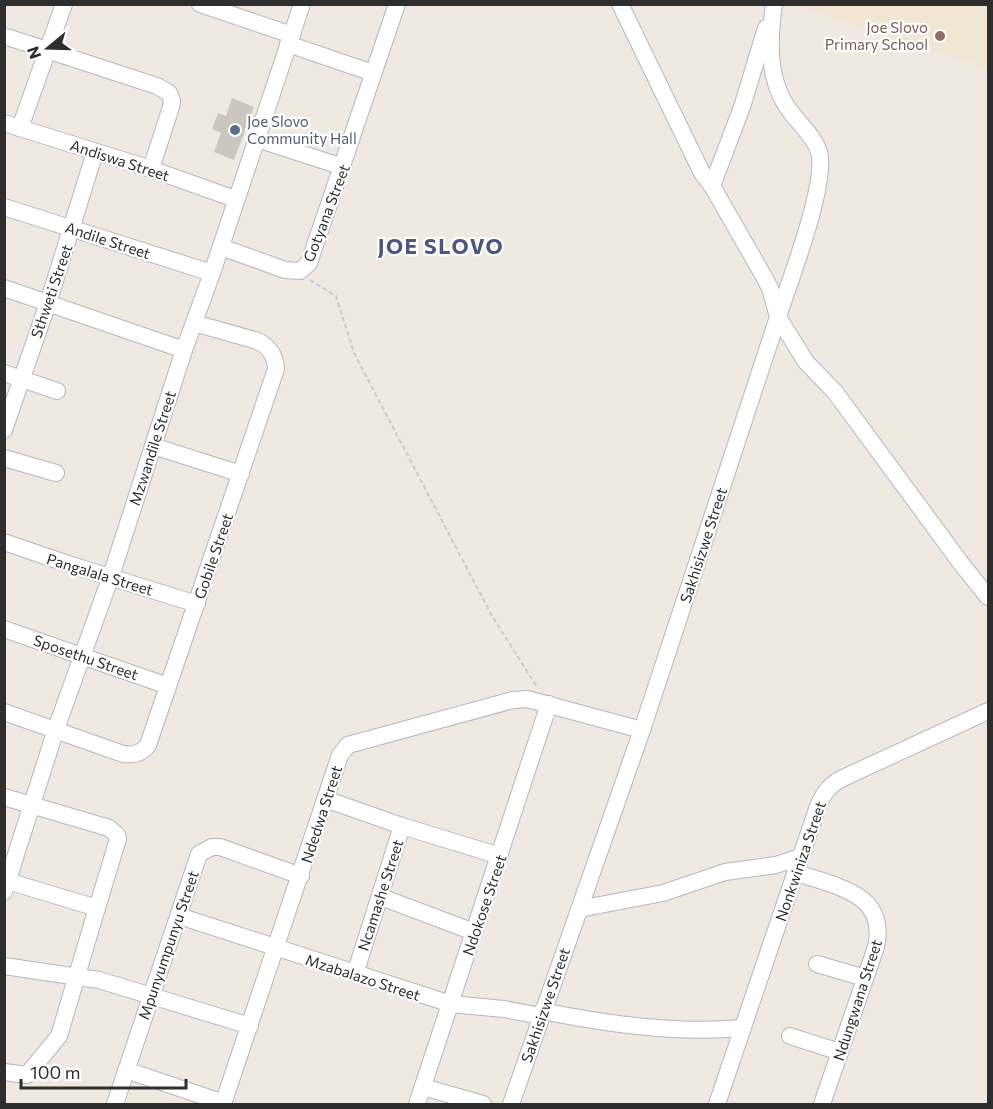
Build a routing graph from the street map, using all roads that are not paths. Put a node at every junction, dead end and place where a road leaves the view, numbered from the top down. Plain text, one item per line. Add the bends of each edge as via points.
1 (64, 4) edge
2 (302, 4) edge
3 (397, 4) edge
4 (620, 4) edge
5 (774, 4) edge
6 (208, 6) edge
7 (4, 36) edge
8 (290, 40) junction
9 (47, 49) junction
10 (373, 73) junction
11 (12, 125) edge
12 (257, 139) junction
13 (95, 152) junction
14 (343, 167) junction
15 (151, 169) junction
16 (712, 186) junction
17 (235, 199) junction
18 (4, 207) edge
19 (72, 229) junction
20 (221, 247) junction
21 (212, 273) junction
22 (4, 288) edge
23 (48, 303) junction
24 (778, 317) junction
25 (194, 322) junction
26 (184, 350) junction
27 (4, 373) edge
28 (21, 379) junction
29 (57, 391) dead end
30 (4, 430) edge
31 (153, 446) junction
32 (4, 458) edge
33 (57, 473) dead end
34 (241, 474) junction
35 (4, 542) edge
36 (111, 576) junction
37 (988, 597) edge
38 (196, 604) junction
39 (4, 629) edge
40 (82, 657) junction
41 (168, 686) junction
42 (549, 704) junction
43 (988, 711) edge
44 (4, 712) edge
45 (56, 729) junction
46 (642, 730) junction
47 (4, 797) edge
48 (325, 799) junction
49 (33, 806) junction
50 (402, 825) junction
51 (500, 856) junction
52 (798, 865) junction
53 (301, 876) junction
54 (6, 885) edge
55 (381, 897) junction
56 (97, 908) junction
57 (579, 909) junction
58 (179, 916) junction
59 (474, 932) junction
60 (275, 949) junction
61 (817, 964) dead end
62 (4, 966) edge
63 (355, 974) junction
64 (78, 976) junction
65 (865, 978) junction
66 (150, 995) junction
67 (451, 1004) junction
68 (541, 1014) junction
69 (250, 1026) junction
70 (743, 1028) junction
71 (790, 1036) dead end
72 (840, 1052) junction
73 (126, 1070) junction
74 (4, 1072) edge
75 (423, 1087) junction
76 (724, 1103) edge
77 (115, 1104) edge
78 (223, 1104) edge
79 (417, 1104) edge
80 (483, 1104) edge
81 (511, 1104) edge
82 (822, 1104) edge

1 - 9 street
2 - 8 street, Mzwandile Street
3 - 10 street, Gotyana Street
4 - 16 street via 702,173
5 - 16 street
5 - 24 street, Sakhisizwe Street via 770,35 773,76 788,109 812,137 821,172
6 - 8 street
7 - 9 street
8 - 10 street
8 - 12 street, Mzwandile Street
9 - 11 street
9 - 15 street via 169,93 171,107
10 - 14 street, Gotyana Street
11 - 13 street, Andiswa Street
12 - 14 street
12 - 17 street, Mzwandile Street
13 - 15 street, Andiswa Street
13 - 19 street, Sthweti Street
14 - 20 street, Gotyana Street via 309,263 300,271 285,270
15 - 17 street, Andiswa Street
16 - 24 street via 770,288
17 - 20 street, Mzwandile Street
18 - 19 street, Andile Street
19 - 21 street, Andile Street
19 - 23 street, Sthweti Street
20 - 21 street, Mzwandile Street
21 - 25 street, Mzwandile Street
22 - 23 street
23 - 26 street
23 - 28 street, Sthweti Street
24 - 37 street via 806,362 835,392
24 - 46 street, Sakhisizwe Street
25 - 26 street, Mzwandile Street
25 - 34 street, Gobile Street via 258,341 275,359 276,369
26 - 31 street, Mzwandile Street
27 - 28 street
28 - 29 street
28 - 30 street, Sthweti Street
31 - 34 street
31 - 36 street, Mzwandile Street
32 - 33 street
34 - 38 street, Gobile Street
35 - 36 street, Pangalala Street
36 - 38 street, Pangalala Street
36 - 40 street, Mzwandile Street
38 - 41 street, Gobile Street
39 - 40 street, Sposethu Street
40 - 41 street, Sposethu Street
40 - 45 street, Mzwandile Street
41 - 45 street, Gobile Street via 148,745 136,754
42 - 46 street, Ndedwa Street
42 - 48 street, Ndedwa Street via 513,700 348,745 340,755
42 - 51 street, Ndokose Street
43 - 52 street, Nonkwiniza Street via 832,784 820,800
44 - 45 street
45 - 49 street, Mzwandile Street
46 - 57 street, Sakhisizwe Street
47 - 49 street
48 - 50 street, Ncamashe Street
48 - 53 street, Ndedwa Street
49 - 54 street, Mzwandile Street
49 - 56 street via 109,828 117,835
50 - 51 street
50 - 55 street, Ncamashe Street
51 - 59 street, Ndokose Street
52 - 57 street via 719,874 663,893
52 - 65 street, Ndungwana Street via 857,896 873,909 878,937
52 - 70 street, Nonkwiniza Street
53 - 58 street, Mpunyumpunyu Street via 212,847 199,854
53 - 60 street, Ndedwa Street
54 - 56 street
55 - 59 street
55 - 63 street, Ncamashe Street
56 - 64 street
57 - 68 street, Sakhisizwe Street
58 - 60 street, Mzabalazo Street
58 - 66 street, Mpunyumpunyu Street
59 - 67 street, Ndokose Street
60 - 63 street, Mzabalazo Street
60 - 69 street, Ndedwa Street
61 - 65 street
62 - 64 street
63 - 67 street, Mzabalazo Street
64 - 66 street
64 - 74 street via 59,1036 27,1075
65 - 72 street, Ndungwana Street
66 - 69 street
66 - 73 street, Mpunyumpunyu Street
67 - 68 street, Mzabalazo Street
67 - 75 street, Ndokose Street
68 - 70 street, Mzabalazo Street via 627,1026
68 - 81 street, Sakhisizwe Street
69 - 78 street, Ndedwa Street
70 - 76 street, Nonkwiniza Street
71 - 72 street
72 - 82 street, Ndungwana Street
73 - 77 street, Mpunyumpunyu Street
73 - 78 street
75 - 79 street, Ndokose Street
75 - 80 street

